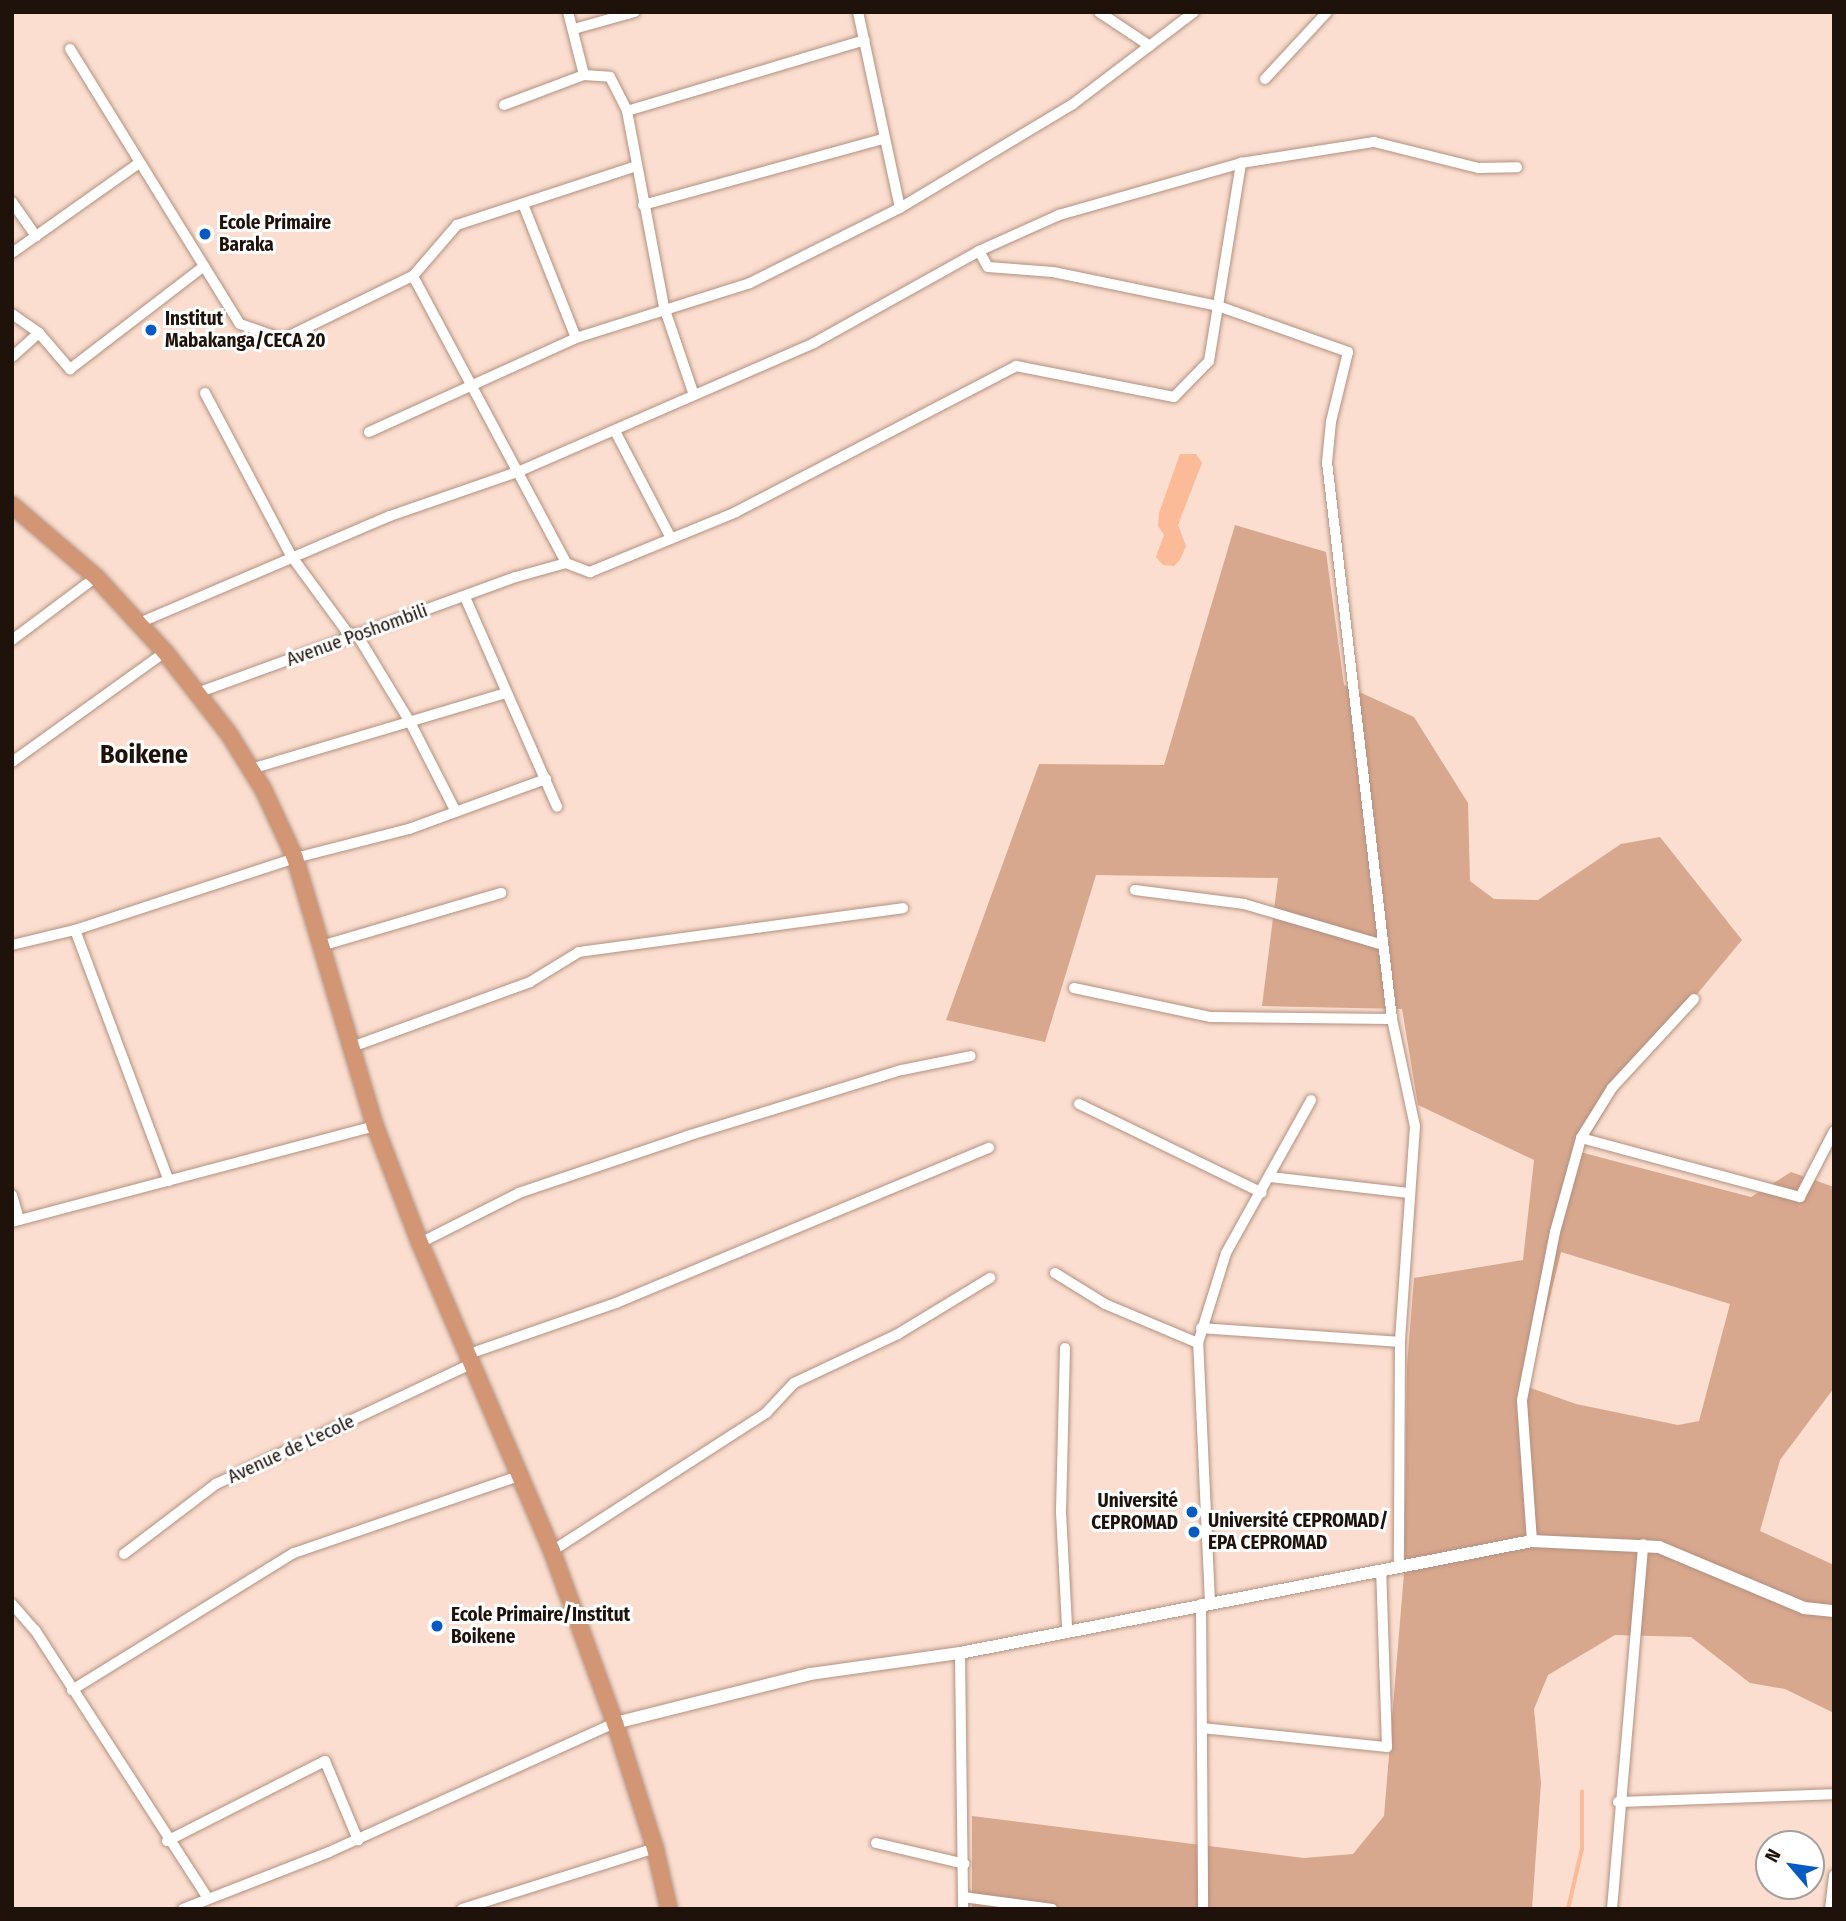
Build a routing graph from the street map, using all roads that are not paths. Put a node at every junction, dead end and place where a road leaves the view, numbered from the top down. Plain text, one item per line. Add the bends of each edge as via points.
1 (568, 12) edge
2 (635, 12) edge
3 (859, 12) edge
4 (1100, 12) edge
5 (1194, 12) edge
6 (1327, 12) edge
7 (574, 29) junction
8 (865, 40) junction
9 (1150, 46) junction
10 (70, 48) dead end
11 (584, 75) junction
12 (1265, 79) dead end
13 (504, 105) dead end
14 (627, 111) junction
15 (882, 139) junction
16 (139, 163) junction
17 (1241, 163) junction
18 (636, 166) junction
19 (1517, 167) dead end
20 (12, 202) edge
21 (523, 204) junction
22 (643, 205) junction
23 (900, 208) junction
24 (36, 236) junction
25 (979, 251) junction
26 (12, 253) edge
27 (204, 266) junction
28 (413, 276) junction
29 (1218, 306) junction
30 (664, 307) junction
31 (12, 314) edge
32 (39, 333) junction
33 (576, 338) junction
34 (12, 357) edge
35 (468, 383) junction
36 (205, 393) dead end
37 (694, 395) junction
38 (615, 431) junction
39 (369, 432) dead end
40 (520, 471) junction
41 (12, 505) edge
42 (671, 538) junction
43 (292, 557) junction
44 (566, 563) junction
45 (96, 578) junction
46 (465, 597) junction
47 (139, 623) junction
48 (353, 635) junction
49 (12, 640) edge
50 (165, 652) junction
51 (197, 693) junction
52 (506, 693) junction
53 (410, 722) junction
54 (12, 762) edge
55 (251, 769) junction
56 (546, 779) junction
57 (557, 807) dead end
58 (456, 812) junction
59 (295, 858) junction
60 (1135, 890) dead end
61 (501, 893) dead end
62 (903, 908) dead end
63 (75, 930) junction
64 (12, 945) edge
65 (1383, 945) junction
66 (321, 946) junction
67 (1074, 988) dead end
68 (1694, 999) dead end
69 (1392, 1019) junction
70 (349, 1048) junction
71 (971, 1056) dead end
72 (1311, 1100) dead end
73 (1079, 1104) dead end
74 (375, 1126) junction
75 (1834, 1131) edge
76 (1581, 1138) junction
77 (989, 1148) dead end
78 (1271, 1177) junction
79 (169, 1181) junction
80 (1262, 1193) junction
81 (1410, 1194) junction
82 (12, 1195) edge
83 (16, 1221) edge
84 (420, 1243) junction
85 (1055, 1273) dead end
86 (990, 1278) dead end
87 (1202, 1328) junction
88 (1400, 1342) junction
89 (1198, 1343) junction
90 (1065, 1348) dead end
91 (469, 1359) junction
92 (519, 1476) junction
93 (1532, 1541) junction
94 (1643, 1545) junction
95 (552, 1551) junction
96 (124, 1554) dead end
97 (1399, 1567) junction
98 (1381, 1570) junction
99 (1206, 1603) junction
100 (12, 1604) edge
101 (1834, 1611) edge
102 (16, 1616) edge
103 (1067, 1628) junction
104 (960, 1653) junction
105 (72, 1690) junction
106 (615, 1723) junction
107 (1202, 1728) junction
108 (1834, 1794) edge
109 (1618, 1802) junction
110 (358, 1840) junction
111 (167, 1841) junction
112 (876, 1843) dead end
113 (655, 1848) junction
114 (965, 1864) junction
115 (1834, 1875) edge
116 (963, 1897) junction
117 (208, 1898) junction
118 (183, 1909) edge
119 (462, 1909) edge
120 (669, 1909) edge
121 (963, 1909) edge
122 (1052, 1909) edge
123 (1203, 1909) edge
124 (1612, 1909) edge
125 (1830, 1909) edge

1 - 7 street
2 - 7 street
3 - 8 street
4 - 9 street
5 - 9 street
6 - 12 street
7 - 11 street
8 - 14 street
8 - 15 street
9 - 23 street via 1073,104
10 - 16 street
11 - 13 street
11 - 14 street via 610,78
14 - 18 street
15 - 22 street
15 - 23 street
16 - 24 street
16 - 27 street
17 - 19 street via 1374,142 1478,168
17 - 25 street via 1059,215
17 - 29 street
18 - 21 street
18 - 22 street
20 - 24 street
21 - 28 street via 457,225
21 - 33 street
22 - 30 street
23 - 30 street via 750,283
24 - 26 street
25 - 29 street via 989,267 1053,272
25 - 37 street via 814,343
27 - 28 street via 240,324 283,339
27 - 32 street via 71,369
28 - 35 street
29 - 42 street via 1209,361 1174,397 1016,366 736,512
29 - 65 street via 1348,352 1331,422 1327,462
30 - 33 street
30 - 37 street
31 - 32 street
32 - 34 street
33 - 35 street
35 - 39 street
35 - 40 street
36 - 43 street
37 - 38 street
38 - 40 street
38 - 42 street
40 - 43 street
40 - 44 street
41 - 45 highway
42 - 44 street via 590,572
43 - 47 street
43 - 48 street
44 - 46 street, Avenue Poshombili via 516,576
45 - 47 highway
45 - 49 street
46 - 48 street, Avenue Poshombili
46 - 52 street
47 - 50 highway
48 - 51 street, Avenue Poshombili
48 - 53 street
50 - 51 highway
50 - 54 street
51 - 55 highway
52 - 53 street
52 - 56 street
53 - 55 street
53 - 58 street
55 - 59 highway
56 - 57 street
56 - 58 street
58 - 59 street
59 - 63 street
59 - 66 highway
60 - 65 street via 1244,904
61 - 66 street
62 - 70 street via 579,952 530,982
63 - 64 street
63 - 79 street
65 - 69 street
66 - 70 highway
67 - 69 street via 1211,1017
68 - 76 street via 1612,1088
69 - 81 street via 1415,1126
70 - 74 highway
71 - 84 street via 902,1070 661,1145 519,1194
72 - 78 street
73 - 80 street
74 - 79 street
74 - 84 highway
75 - 76 street via 1800,1197
76 - 93 street via 1555,1232 1522,1400
77 - 91 street, Avenue de L'ecole
78 - 80 street
78 - 81 street
79 - 83 street
80 - 87 street via 1226,1253
81 - 88 street
82 - 83 street
84 - 91 highway
85 - 89 street via 1105,1304
86 - 95 street via 909,1328 794,1383 766,1413
87 - 88 street
87 - 89 street
88 - 97 street
89 - 99 street
90 - 103 street via 1061,1512
91 - 92 highway
91 - 96 street, Avenue de L'ecole via 216,1484
92 - 95 highway
92 - 105 street via 294,1553
93 - 94 street
93 - 97 street
94 - 101 street via 1659,1547 1804,1608
94 - 109 street
95 - 106 highway
97 - 98 street
98 - 99 street
98 - 107 street via 1387,1747
99 - 103 street
99 - 107 street
100 - 102 street
102 - 105 street via 35,1630
103 - 104 street
104 - 106 street via 810,1674
104 - 114 street
105 - 111 street
106 - 110 street
106 - 113 highway
107 - 123 street
108 - 109 street
109 - 124 street
110 - 111 street via 325,1761
110 - 117 street
111 - 117 street
112 - 114 street
113 - 119 street
113 - 120 highway
114 - 116 street
115 - 125 street
116 - 121 street
116 - 122 street
117 - 118 street

